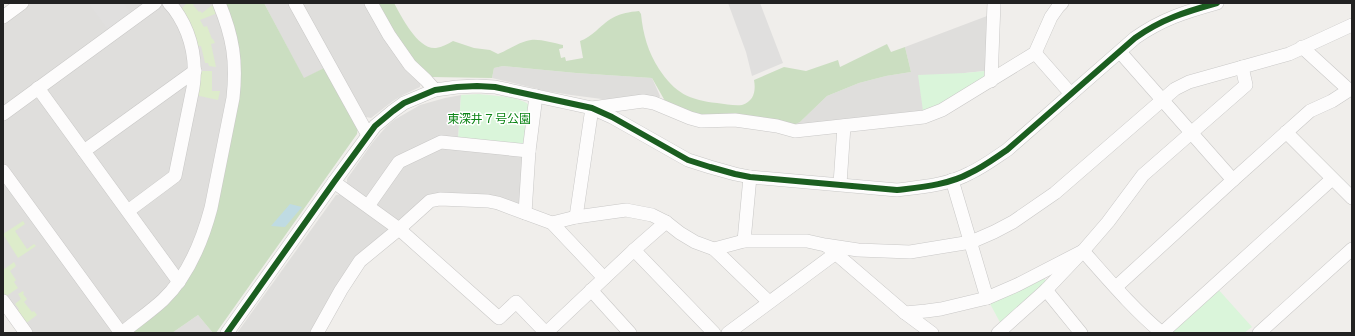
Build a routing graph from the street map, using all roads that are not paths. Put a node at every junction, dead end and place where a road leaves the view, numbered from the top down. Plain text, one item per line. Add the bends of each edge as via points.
1 (22, 3) edge
2 (155, 3) edge
3 (170, 3) edge
4 (220, 3) edge
5 (295, 3) edge
6 (371, 3) edge
7 (994, 3) edge
8 (1062, 3) edge
9 (1217, 3) edge
10 (3, 17) edge
11 (1352, 24) edge
12 (1302, 47) junction
13 (1120, 52) junction
14 (1035, 53) junction
15 (1242, 67) junction
16 (195, 71) junction
17 (991, 81) junction
18 (38, 88) junction
19 (435, 90) junction
20 (1071, 94) junction
21 (536, 96) junction
22 (1161, 100) junction
23 (592, 108) junction
24 (3, 114) edge
25 (844, 126) junction
26 (1192, 132) junction
27 (1286, 132) junction
28 (368, 135) junction
29 (84, 151) junction
30 (529, 151) junction
31 (3, 171) edge
32 (750, 177) junction
33 (1332, 179) junction
34 (952, 180) junction
35 (1233, 180) junction
36 (334, 182) junction
37 (840, 184) junction
38 (1352, 198) edge
39 (368, 206) junction
40 (128, 211) junction
41 (525, 213) junction
42 (576, 217) junction
43 (666, 222) junction
44 (552, 223) junction
45 (399, 229) junction
46 (744, 241) junction
47 (971, 242) junction
48 (825, 245) junction
49 (714, 249) junction
50 (1352, 249) edge
51 (634, 250) junction
52 (1083, 251) junction
53 (836, 253) junction
54 (604, 278) junction
55 (179, 282) junction
56 (1116, 287) junction
57 (590, 290) junction
58 (1046, 290) junction
59 (987, 298) junction
60 (3, 301) edge
61 (769, 302) junction
62 (905, 313) junction
63 (1155, 331) edge
64 (26, 333) edge
65 (122, 333) edge
66 (227, 333) edge
67 (316, 333) edge
68 (546, 333) edge
69 (630, 333) edge
70 (714, 333) edge
71 (728, 333) edge
72 (932, 333) edge
73 (998, 333) edge
74 (1081, 333) edge
75 (1259, 333) edge

1 - 10 street
2 - 18 street
3 - 16 street via 190,39
4 - 55 street via 233,44 233,98 206,226
5 - 28 street
6 - 19 street via 410,65
7 - 17 street
8 - 14 street via 1051,17
9 - 13 street via 1158,23 1135,38
11 - 12 street
12 - 15 street via 1289,54
12 - 27 street via 1349,90 1310,111
13 - 20 street
13 - 22 street
14 - 17 street
14 - 20 street
15 - 22 street via 1189,82
15 - 26 street via 1246,85
16 - 29 street
16 - 40 street via 175,176
17 - 25 street via 942,110 924,117
18 - 24 street
18 - 29 street
19 - 21 street via 495,87
19 - 28 street via 393,110
20 - 34 street via 1008,150 969,174
21 - 23 street
21 - 30 street
22 - 26 street
22 - 47 street via 1055,193 1013,222
23 - 25 street via 643,101 700,121 735,120 777,126 795,132
23 - 32 street via 688,160
23 - 42 street
25 - 37 street
26 - 35 street
26 - 52 street via 1143,175
27 - 33 street
27 - 35 street
28 - 36 street
29 - 40 street
30 - 39 street via 441,142 399,162
30 - 41 street
31 - 65 street
32 - 37 street
32 - 46 street
33 - 38 street
33 - 63 street
34 - 37 street via 897,190
34 - 47 street
35 - 56 street
36 - 39 street
36 - 66 street
39 - 45 street
40 - 55 street
41 - 44 street
41 - 45 street via 488,201 440,199 430,201
42 - 43 street via 626,210 652,215
42 - 44 street
43 - 49 street via 695,242
43 - 51 street
44 - 54 street
45 - 67 street via 360,261
45 - 68 street via 499,318 516,302
46 - 48 street via 807,241
46 - 49 street
47 - 48 street via 910,252 858,250
47 - 59 street
48 - 53 street
49 - 61 street
50 - 75 street
51 - 54 street
51 - 70 street
52 - 56 street
52 - 58 street
52 - 59 street via 1017,286
53 - 61 street
53 - 62 street
54 - 57 street
55 - 65 street via 162,300
56 - 63 street
57 - 68 street
57 - 69 street
58 - 73 street
58 - 74 street
59 - 62 street via 941,309
60 - 64 street
61 - 71 street
62 - 72 street

